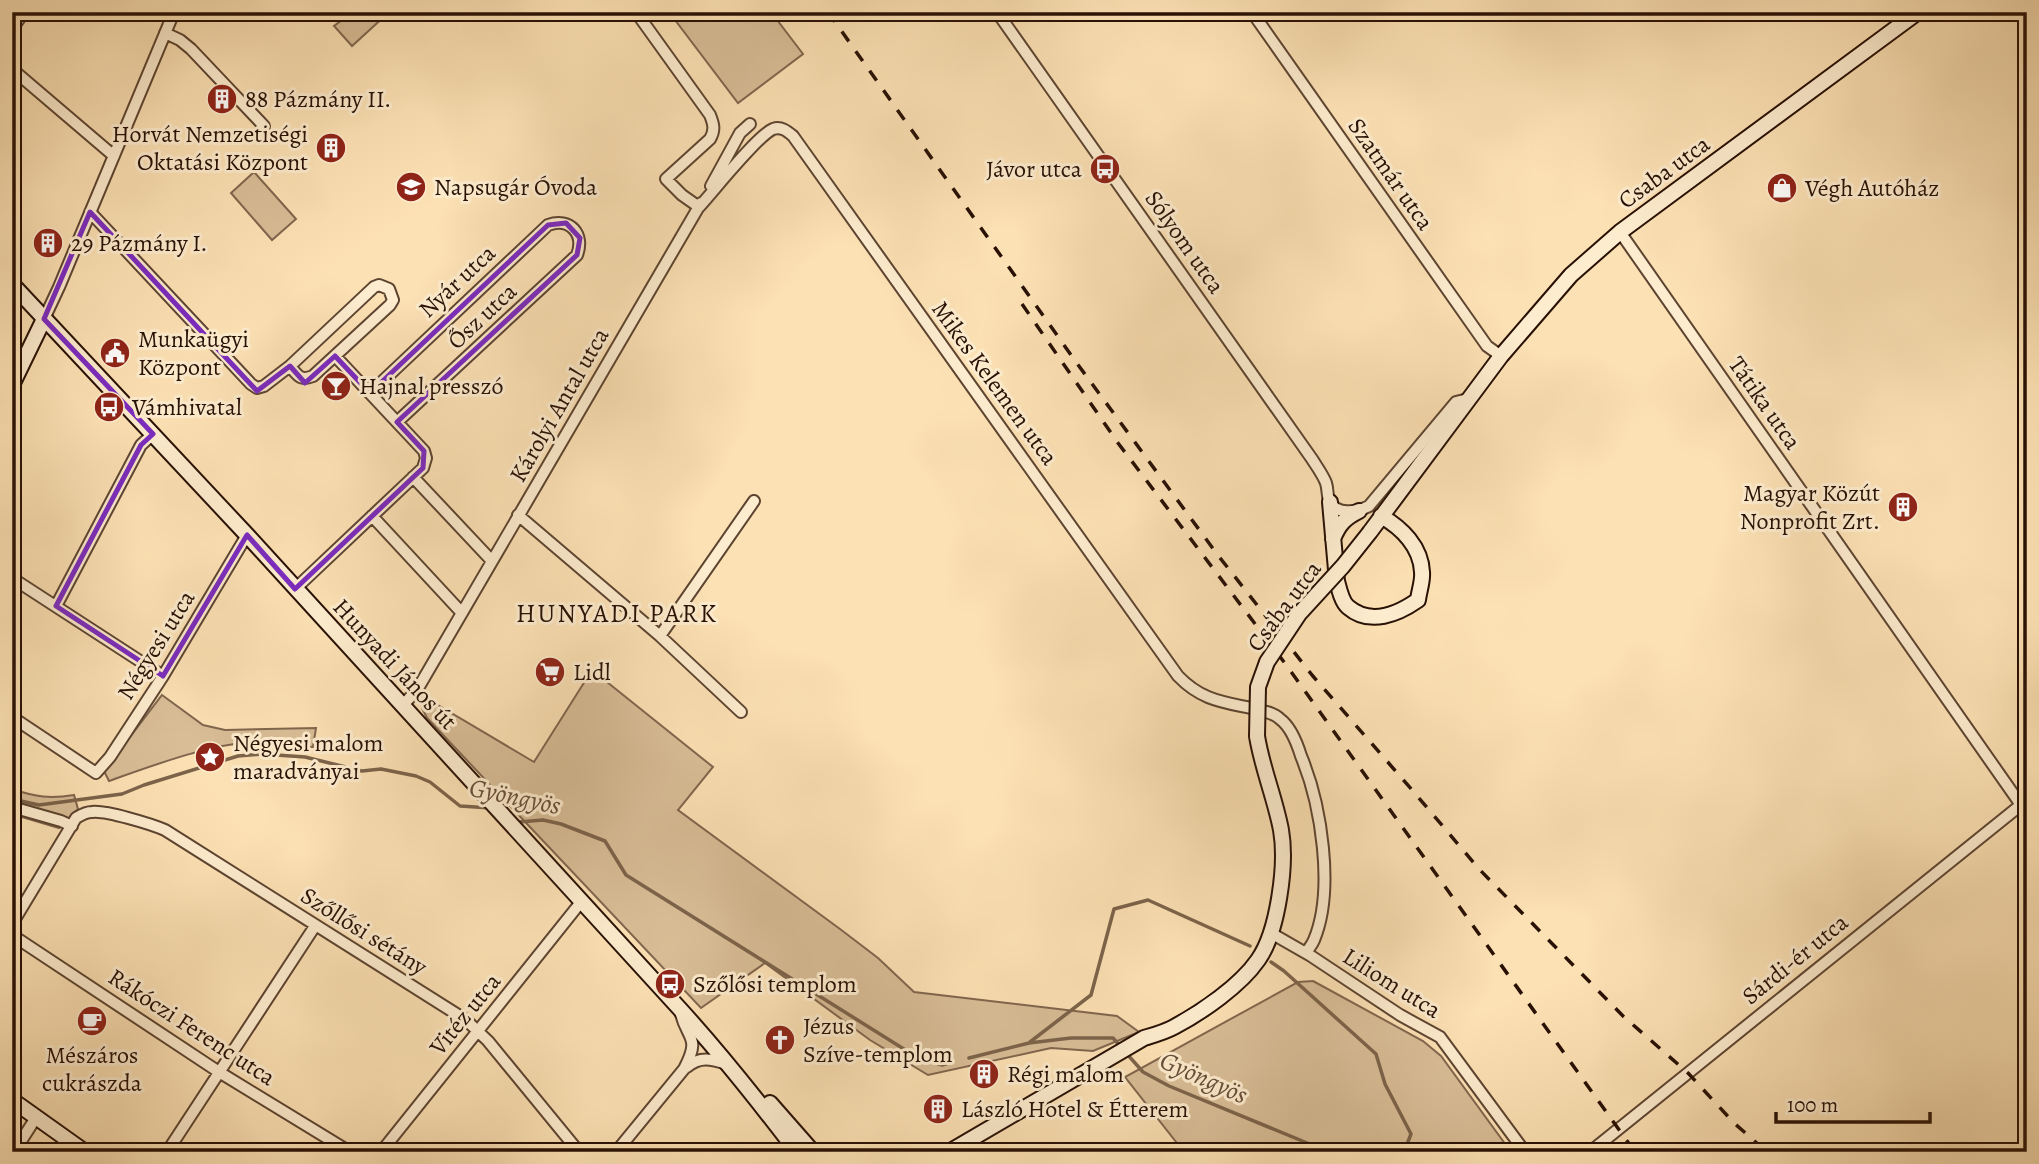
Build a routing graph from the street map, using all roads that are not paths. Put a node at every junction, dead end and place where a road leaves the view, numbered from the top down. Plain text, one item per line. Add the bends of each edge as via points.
1 (24, 12) edge
2 (174, 12) edge
3 (636, 12) edge
4 (997, 12) edge
5 (1252, 12) edge
6 (1918, 12) edge
7 (12, 29) edge
8 (165, 33) junction
9 (12, 69) edge
10 (750, 124) dead end
11 (264, 126) dead end
12 (114, 156) junction
13 (699, 208) junction
14 (90, 212) junction
15 (1620, 232) junction
16 (578, 234) joint
17 (12, 285) edge
18 (44, 319) junction
19 (335, 356) junction
20 (1501, 356) junction
21 (290, 366) junction
22 (12, 385) edge
23 (370, 393) junction
24 (1468, 399) junction
25 (397, 422) junction
26 (153, 434) junction
27 (413, 477) junction
28 (754, 501) dead end
29 (1329, 502) junction
30 (1359, 511) junction
31 (518, 515) junction
32 (372, 516) junction
33 (1381, 516) junction
34 (247, 536) junction
35 (1333, 540) junction
36 (492, 561) junction
37 (12, 578) edge
38 (295, 589) junction
39 (56, 606) junction
40 (461, 613) junction
41 (660, 636) junction
42 (163, 676) junction
43 (402, 706) junction
44 (741, 712) dead end
45 (12, 717) edge
46 (2024, 803) edge
47 (12, 807) edge
48 (72, 826) junction
49 (581, 902) junction
50 (12, 924) edge
51 (316, 926) junction
52 (1271, 933) junction
53 (12, 935) edge
54 (1306, 953) junction
55 (679, 1008) junction
56 (478, 1030) junction
57 (729, 1065) junction
58 (684, 1069) junction
59 (219, 1072) junction
60 (740, 1077) junction
61 (12, 1100) edge
62 (37, 1116) junction
63 (15, 1152) edge
64 (85, 1152) edge
65 (167, 1152) edge
66 (350, 1152) edge
67 (381, 1152) edge
68 (579, 1152) edge
69 (616, 1152) edge
70 (797, 1152) edge
71 (813, 1152) edge
72 (949, 1152) edge
73 (1525, 1152) edge
74 (1590, 1152) edge

1 - 7 street
2 - 8 street
3 - 13 street via 714,124 710,139 666,179
4 - 29 street, Sólyom utca via 1312,459 1325,480
5 - 20 street, Szatmár utca via 1487,346
6 - 15 street, Csaba utca
8 - 11 street via 191,49
8 - 12 street
9 - 12 street
10 - 13 street, Károlyi Antal utca via 740,133
12 - 14 street
13 - 31 street, Károlyi Antal utca
13 - 54 street, Mikes Kelemen utca via 761,137 774,128 793,136 1178,676 1197,693 1267,712 1287,726 1314,791 1321,835 1321,912
14 - 18 street
14 - 21 street via 251,384 264,386
15 - 20 street, Csaba utca via 1571,275
15 - 46 street, Tátika utca
16 - 23 street, Nyár utca via 566,223 548,225
16 - 25 street, Ősz utca via 578,255
17 - 18 street, Hunyadi János út
18 - 22 street
18 - 26 street, Hunyadi János út
19 - 21 street via 306,379
19 - 21 street via 390,305 392,294 384,286 374,287
19 - 23 street
20 - 24 street, Csaba utca
23 - 25 street
24 - 30 street, Csaba utca via 1455,402 1369,506
24 - 33 street, Csaba utca
25 - 27 street via 424,451 423,468
26 - 34 street, Hunyadi János út
26 - 39 street via 141,445
27 - 32 street
27 - 36 street
28 - 41 street
29 - 30 street via 1342,510
29 - 35 street
30 - 35 street via 1338,526
31 - 36 street, Károlyi Antal utca
31 - 41 street
32 - 38 street
32 - 40 street
33 - 35 street via 1409,538 1423,573 1418,600 1392,615 1378,617 1347,607 1337,581
33 - 52 street, Csaba utca, bridge via 1299,614 1262,671 1257,736 1283,848
34 - 38 street, Hunyadi János út
34 - 42 street, Négyesi utca
36 - 40 street, Károlyi Antal utca
37 - 39 street
38 - 43 street, Hunyadi János út
39 - 42 street
40 - 43 street, Károlyi Antal utca via 417,690
41 - 44 street
42 - 45 street, Négyesi utca via 96,773
43 - 49 street, Hunyadi János út
46 - 74 street, Sárdi-ér utca
47 - 48 street
48 - 50 street
48 - 51 street, Szőllősi sétány via 83,813 97,811 148,823
49 - 55 street, Hunyadi János út
49 - 56 street, Vitéz utca
51 - 56 street, Szőllősi sétány
51 - 59 street
52 - 54 street, Liliom utca
52 - 72 street via 1258,960 1224,995
53 - 59 street, Rákóczi Ferenc utca
54 - 73 street, Liliom utca via 1440,1037
55 - 57 street, Hunyadi János út
55 - 58 street via 694,1046
56 - 67 street, Vitéz utca
56 - 68 street, Szőllősi sétány
57 - 58 street via 700,1059
57 - 60 street, Hunyadi János út
58 - 69 street
59 - 65 street
59 - 66 street, Rákóczi Ferenc utca
60 - 70 street, Hunyadi János út
60 - 71 street, Hunyadi János út via 759,1091
61 - 62 street
62 - 63 street
62 - 64 street

